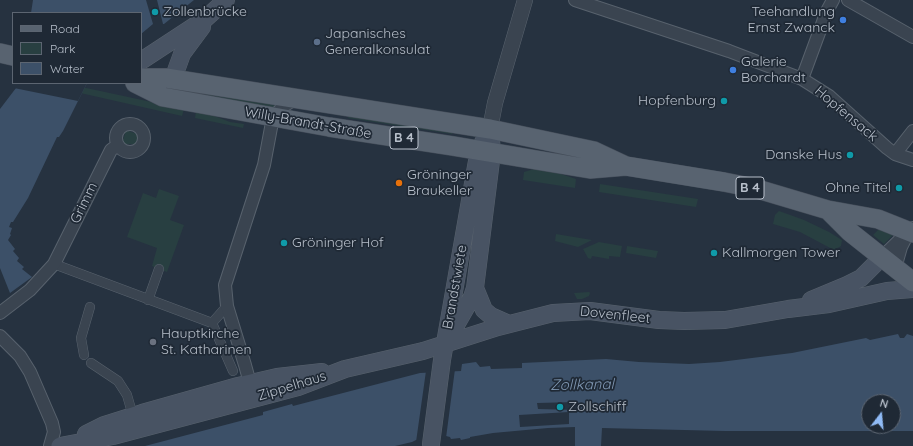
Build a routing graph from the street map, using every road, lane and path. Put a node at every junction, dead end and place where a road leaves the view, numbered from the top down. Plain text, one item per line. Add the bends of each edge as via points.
1 (226, 0) edge
2 (525, 0) edge
3 (575, 0) edge
4 (834, 0) edge
5 (848, 0) edge
6 (206, 19) junction
7 (913, 37) edge
8 (0, 53) edge
9 (12, 56) edge
10 (142, 60) edge
11 (142, 78) edge
12 (173, 79) junction
13 (802, 79) junction
14 (137, 84) edge
15 (297, 98) junction
16 (273, 117) junction
17 (490, 129) junction
18 (913, 131) edge
19 (118, 145) dead end
20 (486, 151) junction
21 (895, 154) junction
22 (913, 160) edge
23 (626, 166) junction
24 (828, 210) junction
25 (912, 230) edge
26 (54, 264) junction
27 (897, 264) edge
28 (159, 269) dead end
29 (913, 282) edge
30 (475, 288) junction
31 (913, 288) edge
32 (148, 300) junction
33 (227, 306) junction
34 (90, 307) dead end
35 (788, 308) junction
36 (0, 313) edge
37 (212, 323) junction
38 (509, 324) junction
39 (0, 336) edge
40 (445, 345) junction
41 (84, 355) dead end
42 (91, 364) dead end
43 (345, 369) junction
44 (233, 371) dead end
45 (250, 383) junction
46 (239, 402) junction
47 (133, 416) junction
48 (431, 444) dead end
49 (63, 445) edge
50 (50, 446) edge

1 - 6 main road
2 - 17 street, Brandstwiete
3 - 13 street, Hopfensack via 728,50
4 - 13 street via 827,11
5 - 7 street
6 - 10 main road
6 - 12 main road via 200,32 182,54
8 - 9 main road
11 - 12 main road, Willy-Brandt-Straße / B 4
12 - 15 main road, Willy-Brandt-Straße / B 4
13 - 21 street, Hopfensack via 829,96
14 - 16 main road, Willy-Brandt-Straße / B 4 via 163,97
15 - 16 street
15 - 17 main road, Willy-Brandt-Straße / B 4
16 - 20 main road, Willy-Brandt-Straße / B 4 via 329,128
16 - 33 street via 264,165 225,285
17 - 20 main road, Brandstwiete
17 - 23 main road, Willy-Brandt-Straße / B 4 via 594,151
18 - 21 street
19 - 26 street, Grimm via 110,150
20 - 23 main road, Willy-Brandt-Straße / B 4 via 590,169
20 - 30 main road, Brandstwiete
20 - 40 main road, Brandstwiete
21 - 22 street
23 - 24 main road, Willy-Brandt-Straße / B 4 via 754,188
24 - 25 main road, Willy-Brandt-Straße / B 4 via 878,219
24 - 27 main road, Willy-Brandt-Straße / B 4 via 850,232
25 - 27 street
25 - 27 street via 901,247
26 - 32 street
26 - 36 street, Grimm via 30,290
27 - 29 main road, Willy-Brandt-Straße / B 4
27 - 35 main road, Dovenfleet via 868,273 848,285
28 - 32 street
30 - 38 main road via 484,310
30 - 40 main road, Brandstwiete
31 - 35 main road, Dovenfleet via 829,304
32 - 37 street
33 - 37 street
33 - 45 street
34 - 41 street via 80,338
35 - 38 main road, Dovenfleet via 725,320 684,321 590,311 566,311
37 - 44 street
38 - 40 main road, Dovenfleet
39 - 50 street via 20,356 30,372 52,422 54,432
40 - 43 main road, Zippelhaus
40 - 48 main road
42 - 47 street via 118,381 127,395
43 - 45 main road, Zippelhaus
43 - 46 main road, Zippelhaus via 298,387
45 - 46 street via 247,394
45 - 47 main road, Zippelhaus
46 - 49 main road, Zippelhaus via 113,436
47 - 49 main road, Zippelhaus via 104,425

